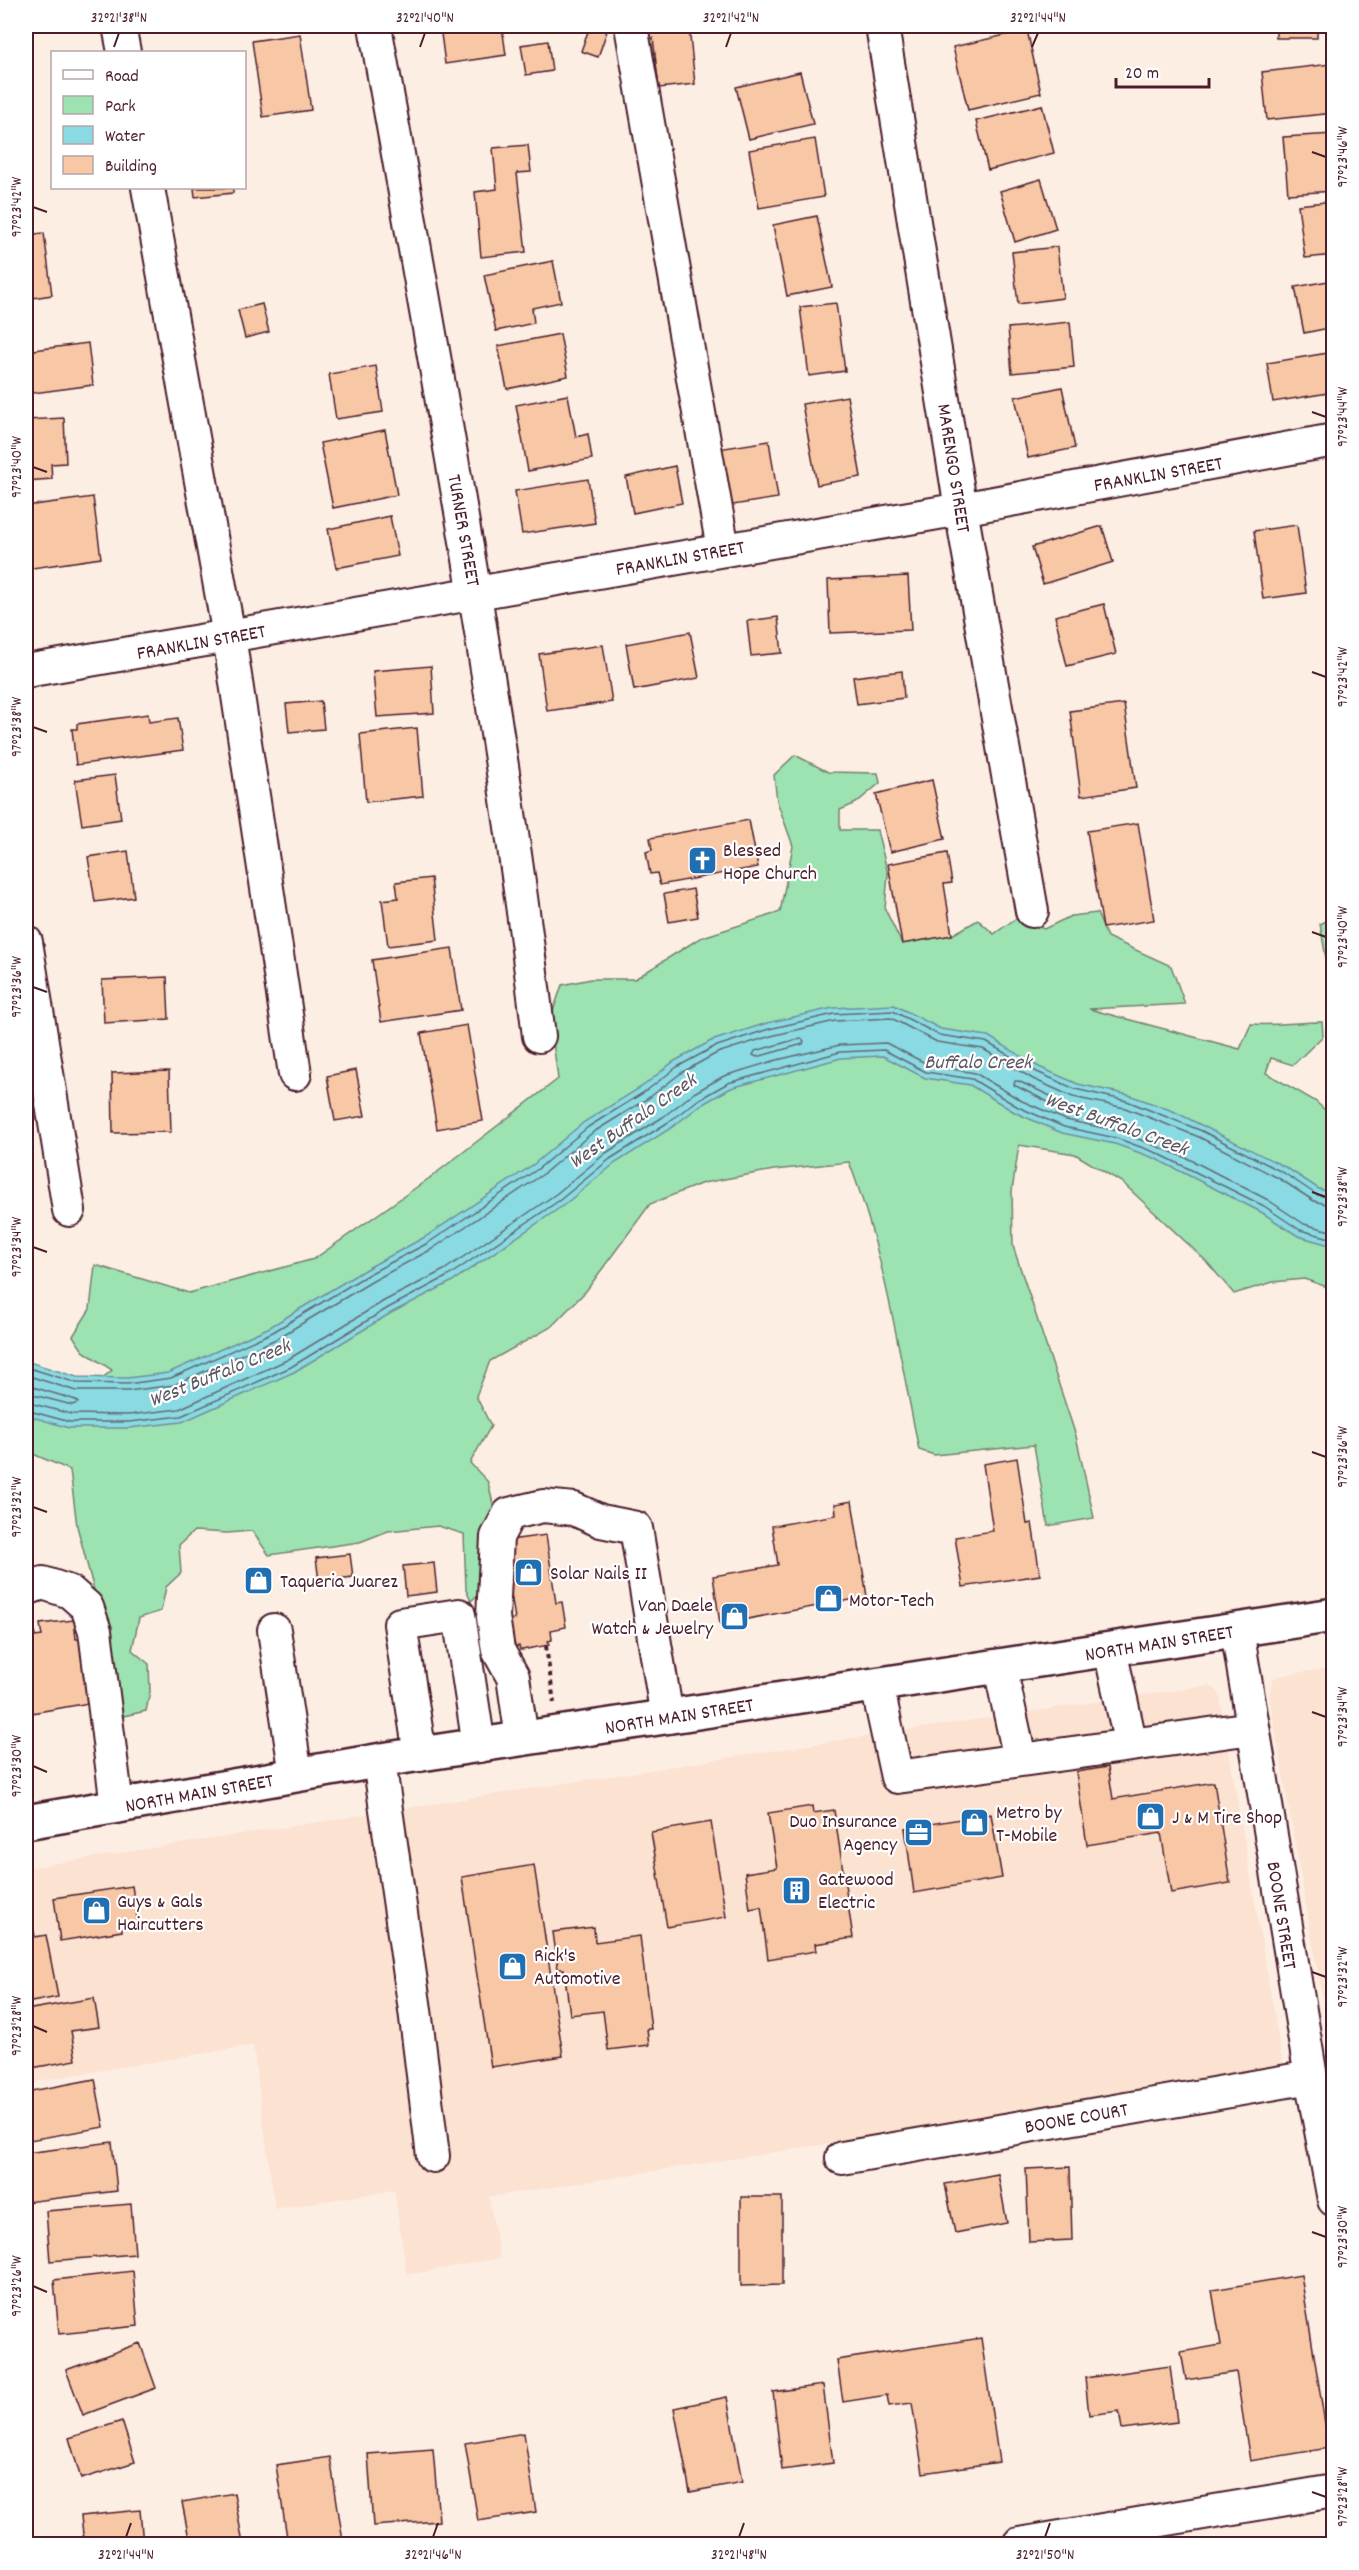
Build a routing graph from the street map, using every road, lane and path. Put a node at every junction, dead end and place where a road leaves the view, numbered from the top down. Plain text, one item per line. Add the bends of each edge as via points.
1 (119, 26) edge
2 (375, 26) edge
3 (631, 26) edge
4 (882, 26) edge
5 (124, 51) edge
6 (148, 189) edge
7 (1334, 440) edge
8 (961, 509) junction
9 (723, 549) junction
10 (476, 592) junction
11 (229, 636) junction
12 (26, 672) edge
13 (1032, 911) dead end
14 (26, 942) edge
15 (539, 1036) dead end
16 (295, 1074) dead end
17 (69, 1210) dead end
18 (26, 1589) edge
19 (1334, 1615) edge
20 (274, 1630) dead end
21 (1237, 1630) junction
22 (546, 1646) dead end
23 (1110, 1650) junction
24 (1000, 1667) junction
25 (877, 1685) junction
26 (667, 1717) junction
27 (1252, 1728) junction
28 (558, 1733) junction
29 (522, 1739) junction
30 (1131, 1745) junction
31 (479, 1746) junction
32 (420, 1755) junction
33 (1020, 1759) junction
34 (379, 1761) junction
35 (296, 1775) junction
36 (117, 1806) junction
37 (26, 1822) edge
38 (1311, 2077) junction
39 (433, 2156) dead end
40 (842, 2158) dead end
41 (1333, 2192) edge
42 (1334, 2491) edge
43 (1019, 2544) edge

1 - 5 street
2 - 10 street, TURNER STREET
3 - 9 street
4 - 8 street, MARENGO STREET
6 - 11 street
7 - 8 street, FRANKLIN STREET
8 - 9 street, FRANKLIN STREET
8 - 13 street, MARENGO STREET
9 - 10 street, FRANKLIN STREET
10 - 11 street, FRANKLIN STREET
10 - 15 street, TURNER STREET
11 - 12 street, FRANKLIN STREET
11 - 16 street
14 - 17 street
18 - 36 street via 43,1583 70,1592 87,1607 95,1631
19 - 21 main road, NORTH MAIN STREET
20 - 35 street
21 - 23 main road, NORTH MAIN STREET
21 - 27 street, BOONE STREET
22 - 28 path
23 - 24 main road, NORTH MAIN STREET
23 - 30 street
24 - 25 main road, NORTH MAIN STREET
24 - 33 street
25 - 26 main road, NORTH MAIN STREET
25 - 33 street via 897,1777
26 - 28 main road, NORTH MAIN STREET
26 - 29 street via 636,1528 601,1521 574,1509 543,1506 508,1514 496,1546 493,1617 498,1650 513,1677
27 - 30 street
27 - 38 street, BOONE STREET
28 - 29 main road, NORTH MAIN STREET
29 - 31 main road, NORTH MAIN STREET
30 - 33 street
31 - 32 main road, NORTH MAIN STREET
31 - 32 street via 459,1615 412,1622 400,1624
32 - 34 main road, NORTH MAIN STREET
34 - 35 main road, NORTH MAIN STREET
34 - 39 street
35 - 36 main road, NORTH MAIN STREET
36 - 37 main road, NORTH MAIN STREET
38 - 40 street, BOONE COURT
38 - 41 street, BOONE STREET
42 - 43 street

